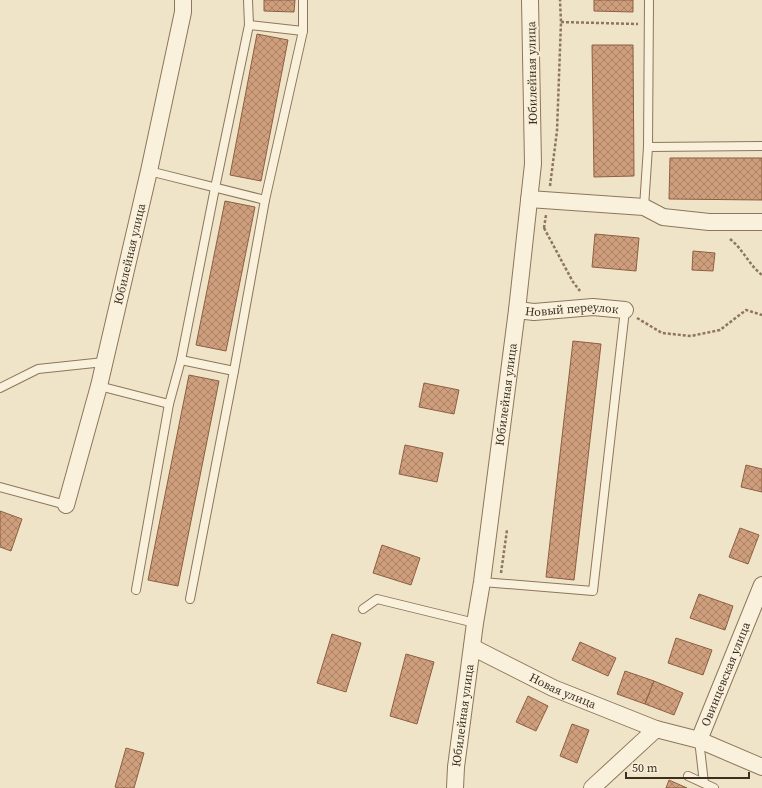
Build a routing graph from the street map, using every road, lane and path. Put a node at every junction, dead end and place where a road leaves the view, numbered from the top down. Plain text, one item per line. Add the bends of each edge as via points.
1 (183, 0) edge
2 (248, 0) edge
3 (304, 0) edge
4 (530, 0) edge
5 (649, 0) edge
6 (561, 22) dead end
7 (249, 25) junction
8 (649, 25) junction
9 (303, 31) junction
10 (762, 146) edge
11 (648, 147) junction
12 (149, 171) junction
13 (215, 188) junction
14 (528, 199) junction
15 (265, 200) junction
16 (644, 207) junction
17 (709, 222) junction
18 (762, 222) edge
19 (544, 228) dead end
20 (762, 275) edge
21 (593, 307) junction
22 (518, 310) junction
23 (625, 310) junction
24 (762, 315) edge
25 (181, 360) junction
26 (104, 362) junction
27 (234, 370) junction
28 (99, 386) junction
29 (0, 388) edge
30 (169, 404) junction
31 (0, 487) edge
32 (66, 505) joint
33 (482, 582) junction
34 (762, 586) edge
35 (136, 590) dead end
36 (190, 599) dead end
37 (363, 608) dead end
38 (475, 622) junction
39 (472, 648) junction
40 (656, 729) junction
41 (700, 740) junction
42 (762, 767) edge
43 (688, 776) dead end
44 (704, 783) junction
45 (455, 788) edge
46 (592, 788) edge
47 (714, 788) edge

1 - 12 street, Юбилейная улица via 183,12
2 - 7 lane
3 - 9 lane
4 - 14 street, Юбилейная улица via 533,164
5 - 8 lane
6 - 8 path
7 - 9 lane
7 - 13 lane
8 - 11 lane
9 - 15 lane
10 - 11 lane
11 - 16 lane
12 - 13 lane
12 - 26 street, Юбилейная улица
13 - 15 lane
13 - 25 lane
14 - 16 street
14 - 22 street, Юбилейная улица
15 - 27 lane
16 - 17 street via 663,217
17 - 18 street
17 - 20 path via 738,245 757,272
19 - 21 path via 573,282
21 - 22 street, Новый переулок via 534,312
21 - 23 street, Новый переулок
22 - 33 street, Юбилейная улица
23 - 24 path via 662,333 691,336 720,330 746,310
23 - 33 lane via 593,590
25 - 27 lane
25 - 30 lane
26 - 28 street, Юбилейная улица
26 - 29 lane via 38,370
27 - 36 lane
28 - 30 lane
28 - 32 street, Юбилейная улица
30 - 35 lane
31 - 32 lane
33 - 38 street, Юбилейная улица
34 - 41 street, Овинцевская улица
37 - 38 lane via 377,599
38 - 39 street, Юбилейная улица
39 - 40 street, Новая улица via 553,688
39 - 45 street, Юбилейная улица
40 - 41 street, Новая улица
40 - 46 street
41 - 42 street, Новая улица
41 - 44 lane
43 - 44 lane
44 - 47 lane

